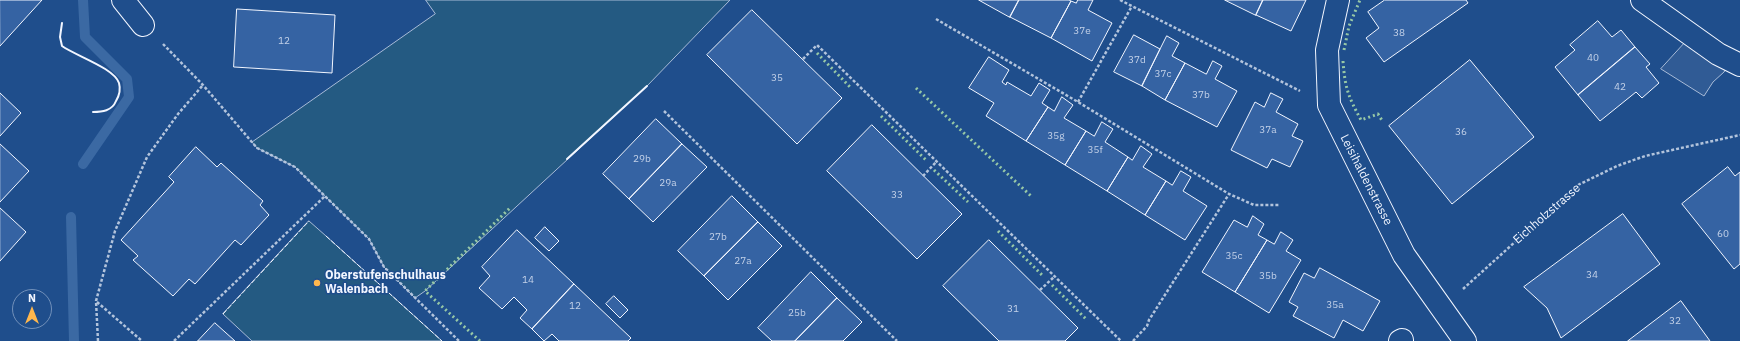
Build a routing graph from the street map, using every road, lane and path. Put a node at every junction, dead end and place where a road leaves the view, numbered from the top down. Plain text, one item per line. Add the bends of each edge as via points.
1 (123, 0) edge
2 (1120, 0) edge
3 (1338, 0) edge
4 (1642, 0) edge
5 (1132, 6) junction
6 (936, 19) dead end
7 (143, 25) joint
8 (803, 59) dead end
9 (1740, 65) edge
10 (202, 85) junction
11 (1078, 102) junction
12 (1329, 105) junction
13 (664, 111) dead end
14 (1740, 135) edge
15 (937, 161) junction
16 (923, 176) dead end
17 (1229, 194) junction
18 (325, 196) junction
19 (1279, 205) dead end
20 (1055, 276) junction
21 (1040, 290) dead end
22 (96, 301) junction
23 (1442, 308) junction
24 (98, 341) edge
25 (142, 341) edge
26 (174, 341) edge
27 (459, 341) edge
28 (897, 341) edge
29 (1122, 341) edge
30 (1133, 341) edge
31 (1465, 341) edge

1 - 7 street
2 - 5 path
3 - 12 street, Leisihaldenstrasse via 1328,50
4 - 9 street via 1718,54
5 - 11 path
5 - 12 path
6 - 11 path
7 - 10 path
8 - 15 path via 817,45
10 - 18 path via 257,148 295,167
10 - 22 path via 147,157 115,231
11 - 17 path
12 - 23 street, Leisihaldenstrasse via 1404,255
13 - 28 path
14 - 23 path, Eichholzstrasse via 1645,156 1578,185
15 - 16 path
15 - 20 path
17 - 19 path via 1254,205
17 - 30 path via 1147,326
18 - 26 path
18 - 27 path via 369,239 384,268
20 - 21 path
20 - 29 path
22 - 24 path
22 - 25 path
23 - 31 street, Leisihaldenstrasse

